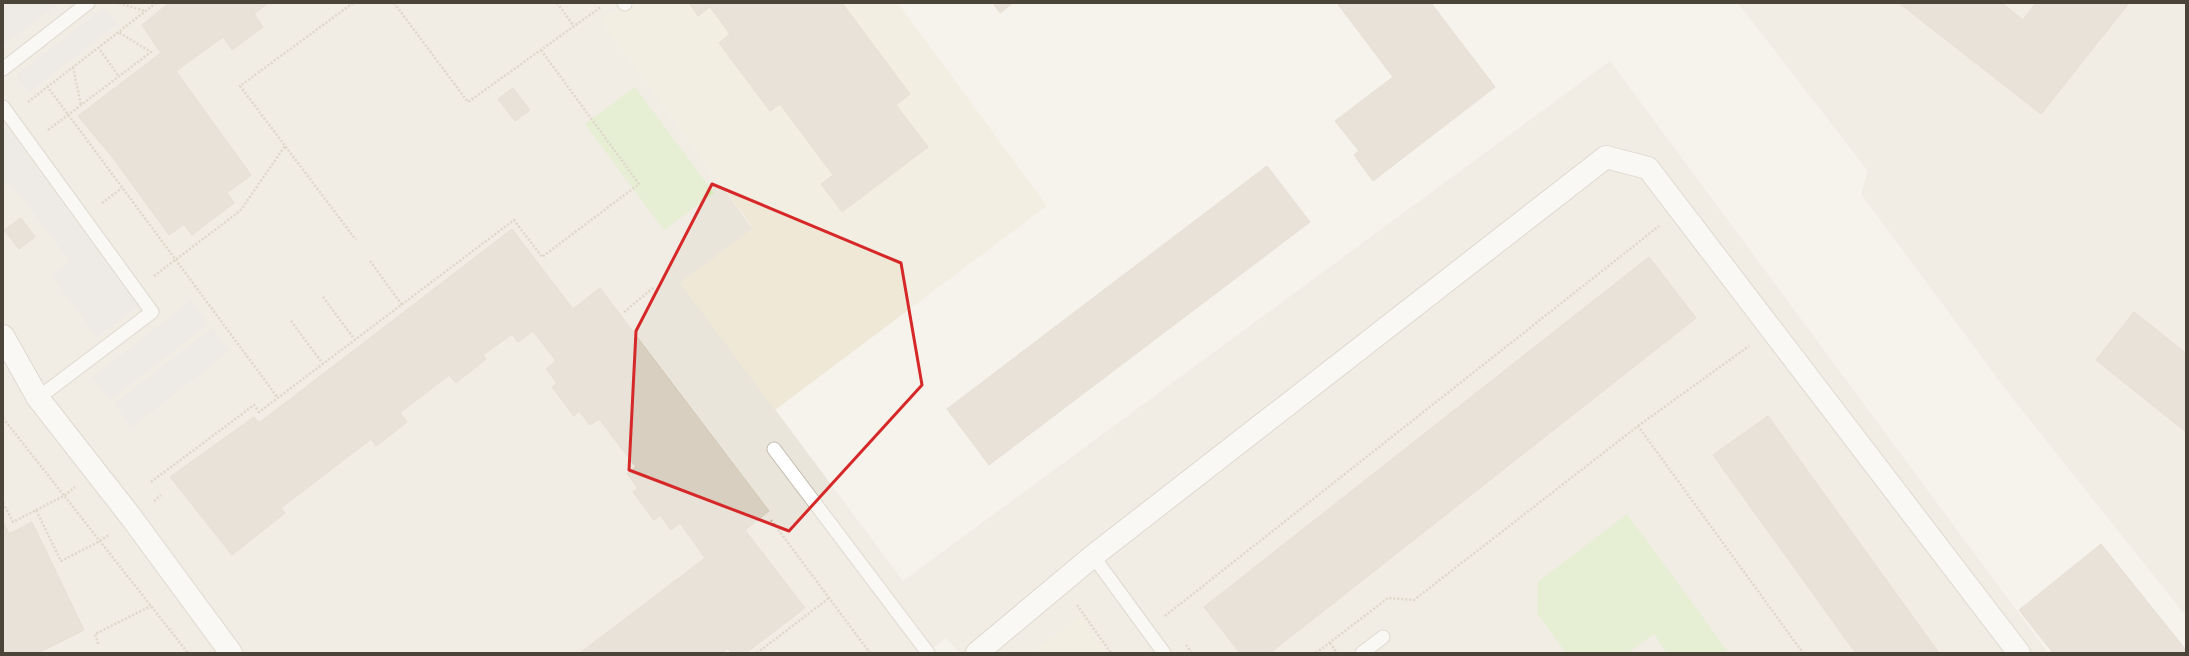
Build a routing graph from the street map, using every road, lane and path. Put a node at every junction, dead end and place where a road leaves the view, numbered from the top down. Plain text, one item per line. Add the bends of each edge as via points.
1 (88, 3) edge
2 (120, 3) edge
3 (156, 3) edge
4 (353, 3) edge
5 (394, 3) edge
6 (557, 3) edge
7 (606, 3) edge
8 (146, 11) junction
9 (574, 26) junction
10 (118, 32) junction
11 (98, 47) junction
12 (541, 50) junction
13 (73, 67) junction
14 (3, 69) edge
15 (119, 77) junction
16 (47, 86) junction
17 (81, 106) junction
18 (6, 111) edge
19 (69, 115) junction
20 (30, 144) junction
21 (286, 146) junction
22 (1662, 224) dead end
23 (356, 240) dead end
24 (176, 260) junction
25 (370, 261) dead end
26 (653, 288) dead end
27 (136, 290) junction
28 (323, 297) dead end
29 (402, 305) junction
30 (624, 312) dead end
31 (291, 321) dead end
32 (3, 336) edge
33 (355, 340) junction
34 (1750, 345) dead end
35 (323, 364) junction
36 (38, 398) junction
37 (278, 398) junction
38 (3, 418) edge
39 (1638, 426) junction
40 (774, 449) dead end
41 (96, 471) junction
42 (151, 482) dead end
43 (161, 495) dead end
44 (64, 496) junction
45 (3, 503) edge
46 (36, 510) junction
47 (131, 518) junction
48 (771, 520) dead end
49 (100, 541) junction
50 (1093, 556) junction
51 (829, 598) junction
52 (1072, 599) dead end
53 (151, 606) junction
54 (1165, 616) dead end
55 (1383, 637) dead end
56 (1330, 643) junction
57 (98, 644) dead end
58 (188, 653) edge
59 (231, 653) edge
60 (757, 653) edge
61 (870, 653) edge
62 (928, 653) edge
63 (977, 653) edge
64 (1111, 653) edge
65 (1164, 653) edge
66 (1316, 653) edge
67 (1337, 653) edge
68 (1362, 653) edge
69 (1803, 653) edge
70 (2019, 653) edge

1 - 14 lane
2 - 8 path
3 - 8 path
4 - 21 path via 240,86
5 - 12 path via 468,102
6 - 9 path
7 - 9 path
8 - 10 path
9 - 12 path
10 - 11 path
10 - 15 path via 151,52
11 - 13 path
11 - 15 path
12 - 29 path via 639,184 542,257 514,220
13 - 16 path
13 - 17 path
15 - 17 path
16 - 18 path
16 - 19 path
17 - 19 path
18 - 20 lane
19 - 20 path
19 - 24 path
20 - 27 lane
21 - 23 path
21 - 24 path via 240,211
22 - 54 path
24 - 27 path
24 - 37 path
25 - 29 path
26 - 30 path
27 - 36 lane via 152,312
28 - 33 path
29 - 33 path
31 - 35 path
32 - 36 street
33 - 35 path
34 - 39 path
35 - 37 path
36 - 41 street
37 - 42 path via 259,412 254,405
38 - 44 path
39 - 56 path via 1414,600 1388,598
39 - 69 path
40 - 62 lane
41 - 44 path
41 - 47 street
43 - 47 path
44 - 46 path
44 - 49 path
45 - 46 path via 13,522
46 - 49 path via 61,561
47 - 49 path
47 - 59 street
48 - 51 path
49 - 53 path
50 - 63 street
50 - 65 lane
50 - 70 street via 1606,157 1648,168
51 - 60 path
51 - 61 path
52 - 64 path
53 - 57 path via 95,634
53 - 58 path
55 - 68 lane
56 - 66 path
56 - 67 path

